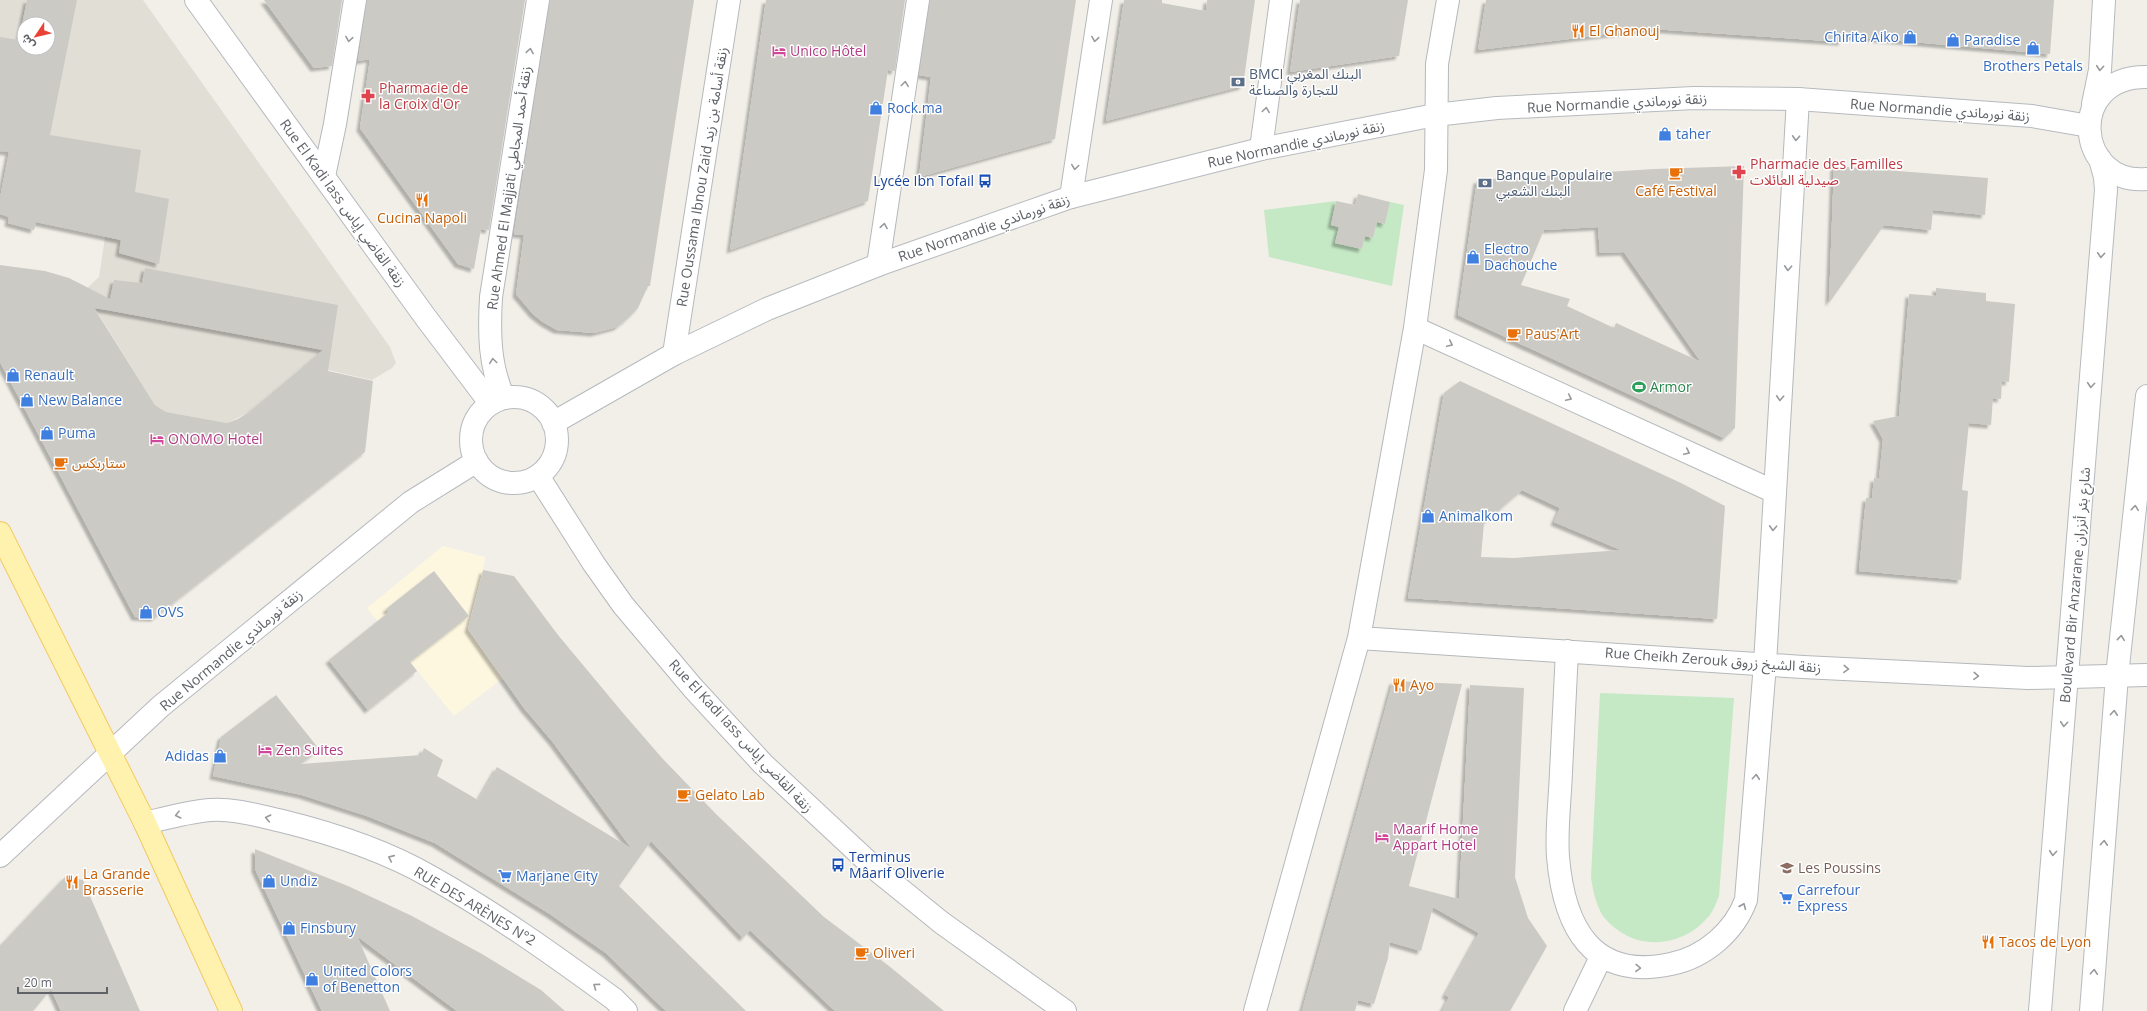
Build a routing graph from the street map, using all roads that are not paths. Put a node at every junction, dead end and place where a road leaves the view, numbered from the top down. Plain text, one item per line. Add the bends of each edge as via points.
1 (196, 0) edge
2 (355, 0) edge
3 (538, 0) edge
4 (729, 0) edge
5 (918, 0) edge
6 (1101, 0) edge
7 (1281, 0) edge
8 (1448, 0) edge
9 (2104, 0) edge
10 (2147, 77) edge
11 (1798, 100) junction
12 (1435, 115) junction
13 (2091, 116) junction
14 (1261, 149) junction
15 (2100, 159) junction
16 (324, 176) junction
17 (2147, 179) edge
18 (1071, 197) junction
19 (878, 264) junction
20 (1415, 328) junction
21 (674, 354) junction
22 (2147, 396) edge
23 (498, 401) junction
24 (554, 423) junction
25 (476, 461) junction
26 (538, 476) junction
27 (1775, 492) junction
28 (0, 533) edge
29 (1359, 638) junction
30 (1567, 651) junction
31 (1765, 664) junction
32 (2147, 675) edge
33 (2117, 676) junction
34 (2067, 678) junction
35 (111, 754) junction
36 (145, 823) junction
37 (0, 856) edge
38 (1601, 957) junction
39 (231, 1011) edge
40 (626, 1011) edge
41 (1064, 1011) edge
42 (1255, 1011) edge
43 (1574, 1011) edge
44 (2040, 1011) edge
45 (2091, 1011) edge

1 - 16 street, Rue El Kadi Iass زنقة القاضي إياس
2 -> 16 street
23 -> 3 street, Rue Ahmed El Majjati زنقة أحمد المجاطي via 490,321 491,297
4 - 21 street, Rue Oussama Ibnou Zaid زنقة أسامة بن زيد
19 -> 5 street
6 -> 18 street
14 -> 7 street
8 - 12 street via 1437,64
9 -> 13 street via 2100,70
10 - 13 street via 2129,78 2114,84 2101,94
11 - 12 street, Rue Normandie زنقة نورماندي via 1694,98 1497,108
11 - 13 street, Rue Normandie زنقة نورماندي via 2032,116
11 -> 27 street
12 - 14 street, Rue Normandie زنقة نورماندي
12 - 20 street via 1436,170
13 - 15 street via 2092,145
14 - 18 street, Rue Normandie زنقة نورماندي
15 - 17 street via 2119,174 2135,179
15 -> 34 street, Boulevard Bir Anzarane شارع بئر أنزران via 2106,190
16 - 23 street, Rue El Kadi Iass زنقة القاضي إياس via 426,318
18 - 19 street, Rue Normandie زنقة نورماندي
19 - 21 street, Rue Normandie زنقة نورماندي via 768,309
20 -> 27 street
20 - 29 street
21 - 24 street, Rue Normandie زنقة نورماندي
33 -> 22 street
23 - 24 street via 519,398 535,403
23 - 25 street via 480,414 473,427 471,442
24 - 26 street via 557,438 555,453 548,466
25 - 26 street via 489,474 502,481 524,482
25 - 35 street, Rue Normandie زنقة نورماندي via 411,502 162,706
26 - 41 street, Rue El Kadi Iass زنقة القاضي إياس via 594,564 623,604 673,665 764,764 878,872 942,923
27 -> 31 street
28 - 35 main road
29 - 30 street, Rue Cheikh Zerouk زنقة الشيخ زروق
29 - 42 street
30 - 31 street, Rue Cheikh Zerouk زنقة الشيخ زروق
30 - 38 street via 1558,832 1559,863 1564,898 1571,915 1588,944
31 -> 34 street, Rue Cheikh Zerouk زنقة الشيخ زروق
38 -> 31 street via 1617,965 1634,968 1653,968 1680,962 1716,943 1743,908 1746,900
32 - 33 street, Rue Cheikh Zerouk زنقة الشيخ زروق
33 - 34 street, Rue Cheikh Zerouk زنقة الشيخ زروق
45 -> 33 street
34 -> 44 street, Boulevard Bir Anzarane شارع بئر أنزران
35 - 36 main road
35 - 37 street, Rue Normandie زنقة نورماندي
36 - 39 main road
40 -> 36 street, RUE DES ARÈNES N°2 via 614,999 519,930 430,876 368,848 320,830 222,810 185,814
38 - 43 street

